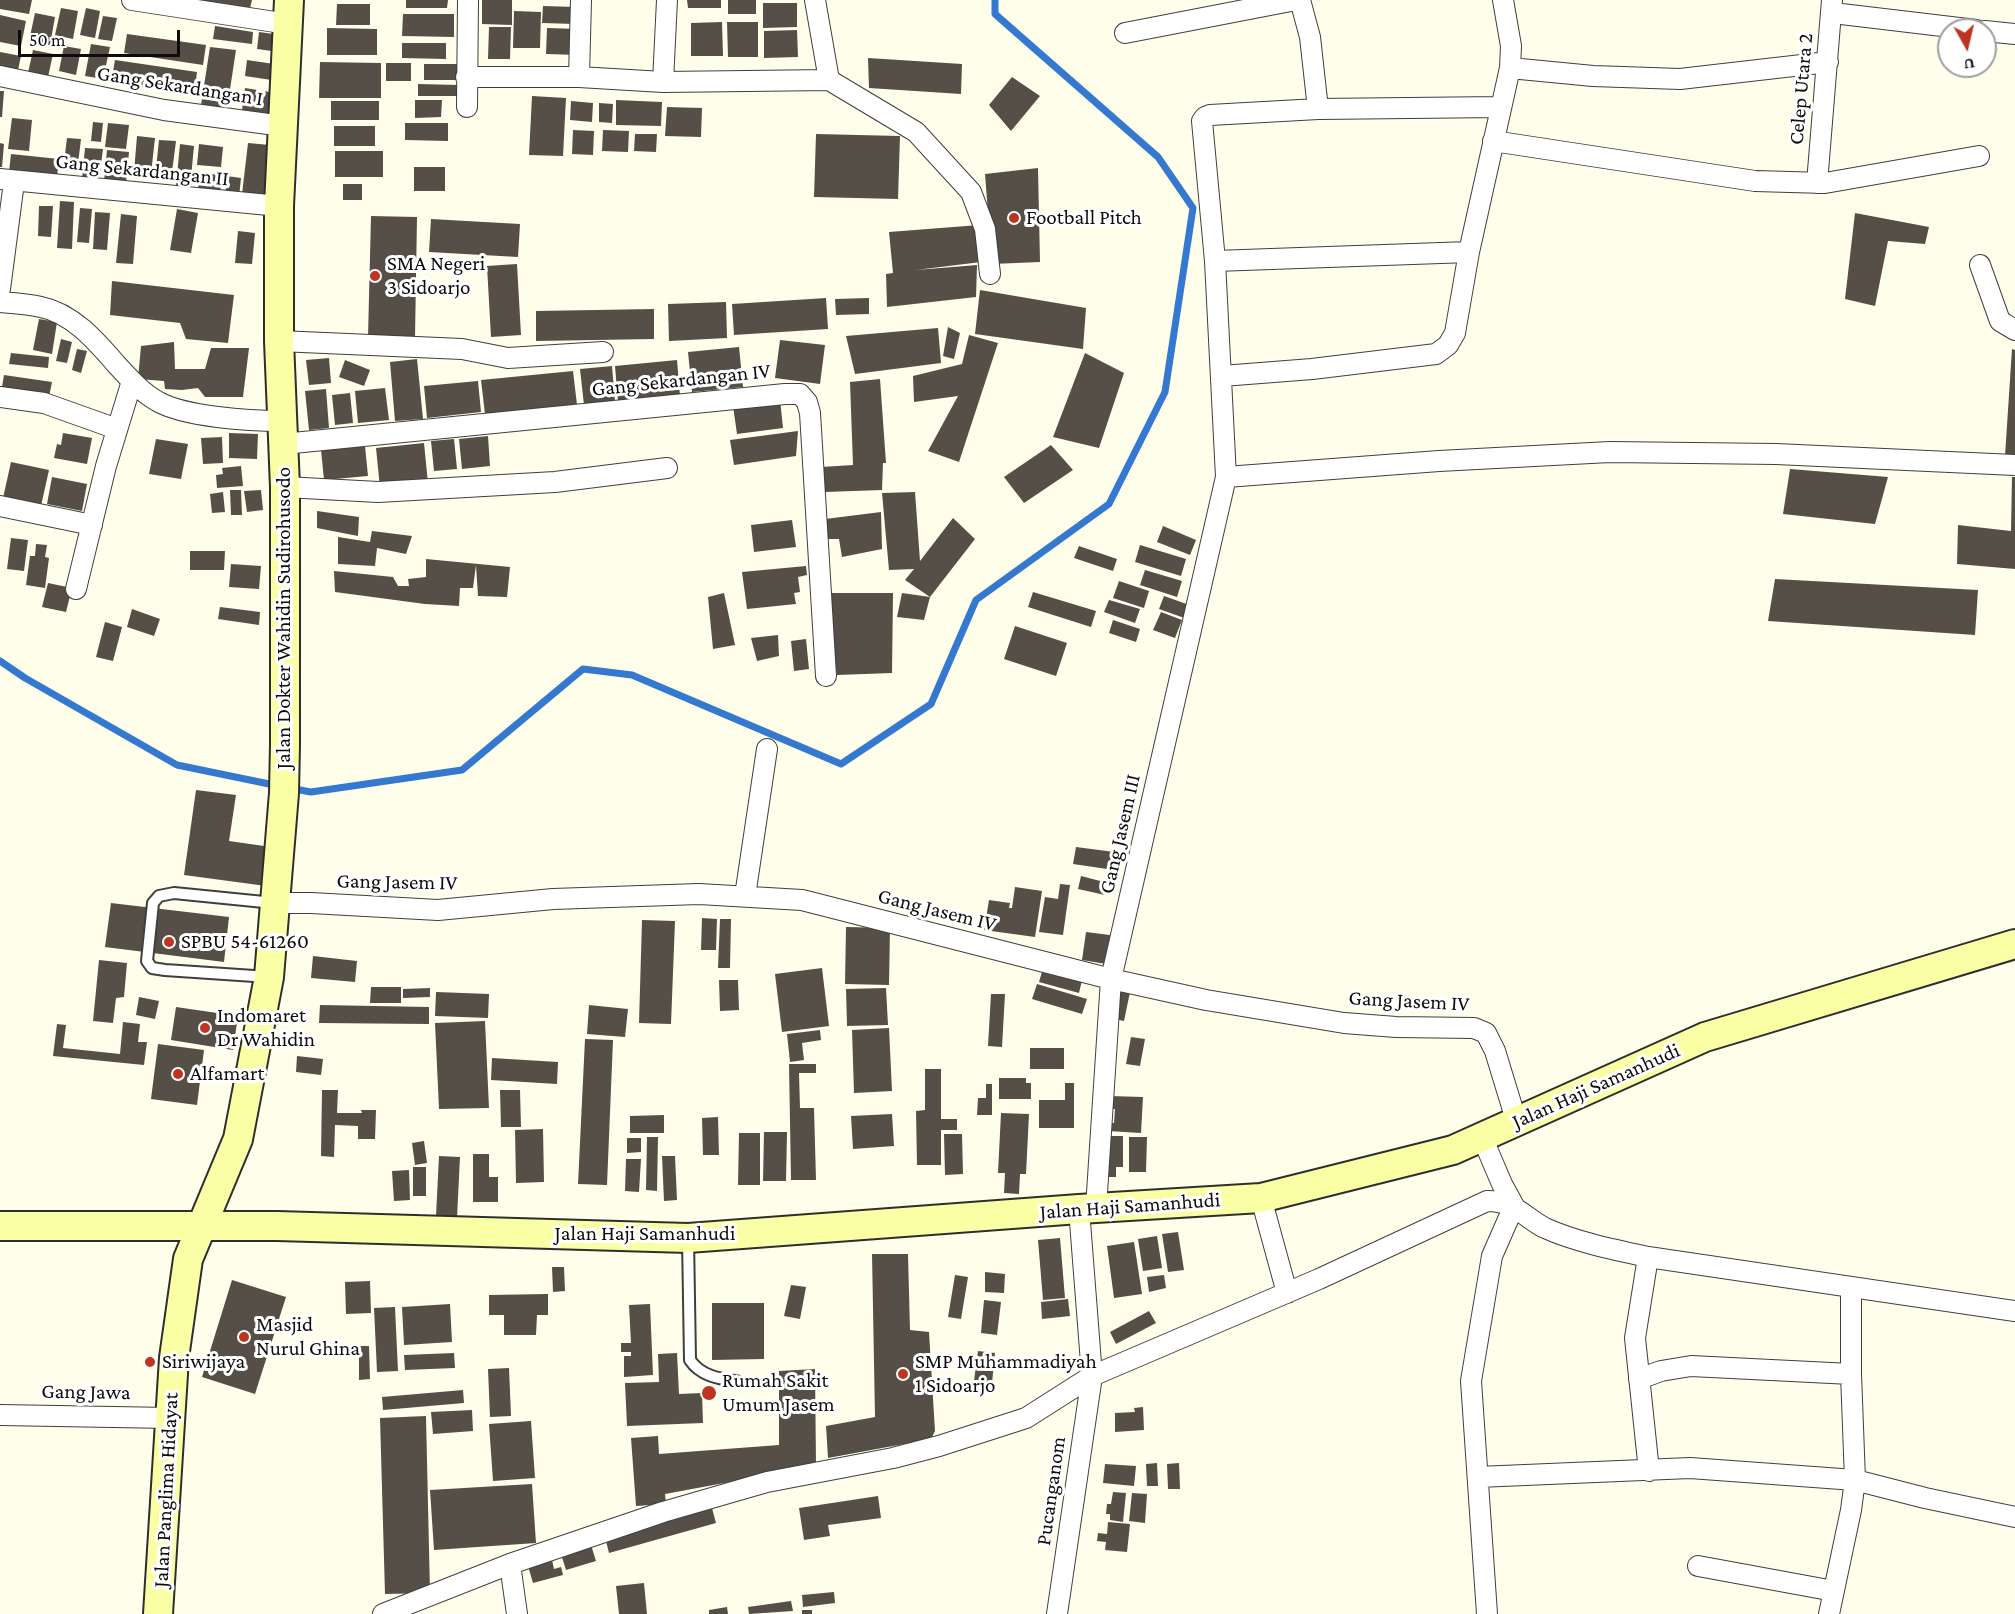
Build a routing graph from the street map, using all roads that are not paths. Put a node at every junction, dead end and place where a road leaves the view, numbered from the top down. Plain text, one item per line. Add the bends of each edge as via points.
1 (132, 0) edge
2 (468, 0) edge
3 (581, 0) edge
4 (667, 0) edge
5 (814, 0) edge
6 (1298, 0) edge
7 (1503, 0) edge
8 (1833, 7) edge
9 (289, 12) edge
10 (1937, 24) edge
11 (1997, 32) edge
12 (1125, 33) dead end
13 (2015, 34) edge
14 (1827, 62) junction
15 (1510, 68) junction
16 (0, 76) edge
17 (466, 77) junction
18 (579, 77) junction
19 (829, 80) junction
20 (663, 82) junction
21 (467, 107) dead end
22 (1500, 107) junction
23 (1318, 108) junction
24 (283, 126) junction
25 (1493, 141) junction
26 (1979, 156) dead end
27 (7, 180) edge
28 (1817, 183) junction
29 (279, 206) junction
30 (1469, 252) junction
31 (1215, 261) junction
32 (1980, 265) dead end
33 (990, 274) dead end
34 (0, 289) edge
35 (0, 302) edge
36 (2015, 330) edge
37 (279, 341) junction
38 (603, 352) dead end
39 (1222, 376) junction
40 (132, 381) junction
41 (0, 397) edge
42 (117, 429) junction
43 (283, 432) junction
44 (2015, 465) edge
45 (667, 468) dead end
46 (1226, 477) junction
47 (285, 487) junction
48 (0, 506) edge
49 (92, 525) junction
50 (76, 589) dead end
51 (825, 676) dead end
52 (767, 749) dead end
53 (745, 896) junction
54 (275, 903) junction
55 (2015, 944) edge
56 (269, 977) junction
57 (1111, 979) junction
58 (1517, 1123) junction
59 (1482, 1137) junction
60 (1261, 1198) junction
61 (1514, 1206) junction
62 (1088, 1208) junction
63 (0, 1226) edge
64 (202, 1226) junction
65 (688, 1238) junction
66 (1648, 1257) junction
67 (1851, 1287) junction
68 (1287, 1293) junction
69 (2015, 1311) edge
70 (1851, 1374) junction
71 (1092, 1376) junction
72 (1639, 1379) junction
73 (740, 1382) dead end
74 (0, 1415) edge
75 (170, 1418) junction
76 (1648, 1471) junction
77 (1479, 1477) junction
78 (1855, 1480) junction
79 (2015, 1517) edge
80 (510, 1564) junction
81 (1698, 1566) dead end
82 (1834, 1591) junction
83 (158, 1614) edge
84 (383, 1614) edge
85 (517, 1614) edge
86 (1057, 1614) edge
87 (1486, 1614) edge
88 (1829, 1614) edge

1 - 9 street
2 - 17 street
3 - 18 street
4 - 20 street
5 - 19 street
6 - 12 street
6 - 23 street via 1310,38
7 - 15 street via 1511,46
8 - 10 street
8 - 14 street, Celep Utara 2
9 - 24 street, Jalan Dokter Wahidin Sudirohusodo
11 - 13 street
14 - 15 street via 1680,79
14 - 28 street, Celep Utara 2
15 - 22 street
16 - 24 street, Gang Sekardangan I via 164,110
17 - 18 street
17 - 21 street
18 - 20 street
19 - 20 street
19 - 33 street via 916,132 971,192 985,229
22 - 23 street
22 - 25 street
23 - 31 street, Gang Jasem III via 1210,115 1202,121
24 - 29 street, Jalan Dokter Wahidin Sudirohusodo
25 - 28 street via 1755,181
25 - 30 street
26 - 28 street
27 - 29 street, Gang Sekardangan II
27 - 34 street
29 - 37 street, Jalan Dokter Wahidin Sudirohusodo
30 - 31 street
30 - 39 street via 1455,333 1436,354
31 - 39 street, Gang Jasem III
32 - 36 street via 2000,321
35 - 40 street via 43,307 65,316 98,343
37 - 38 street via 462,349 508,358
37 - 43 street, Jalan Dokter Wahidin Sudirohusodo
39 - 46 street, Gang Jasem III
40 - 42 street
40 - 43 street via 155,400 174,409 254,421
41 - 42 street via 44,403
42 - 49 street
43 - 47 street, Jalan Dokter Wahidin Sudirohusodo
43 - 51 street, Gang Sekardangan IV via 800,394 810,413
44 - 46 street via 1776,454 1610,452 1439,460
45 - 47 street via 555,482 378,492
46 - 57 street, Gang Jasem III
47 - 54 street, Jalan Dokter Wahidin Sudirohusodo via 284,794
48 - 49 street
49 - 50 street
52 - 53 street
53 - 54 street, Gang Jasem IV via 553,899 438,910
53 - 57 street, Gang Jasem IV via 802,900
54 - 56 street, Jalan Dokter Wahidin Sudirohusodo
54 - 56 lane via 174,893 159,896 153,903 147,961 152,968 165,970
55 - 58 street, Jalan Haji Samanhudi via 1705,1037
56 - 64 street, Jalan Dokter Wahidin Sudirohusodo via 238,1139
57 - 58 street, Gang Jasem IV via 1206,1000 1344,1023 1474,1028 1486,1033 1495,1051
57 - 62 street, Gang Jasem III
58 - 59 street, Jalan Haji Samanhudi
59 - 60 street, Jalan Haji Samanhudi via 1454,1150
59 - 61 street
60 - 62 street, Jalan Haji Samanhudi
60 - 68 street
61 - 66 street via 1544,1227
61 - 68 street via 1492,1200 1482,1202
61 - 77 street via 1492,1256 1471,1381
62 - 65 street, Jalan Haji Samanhudi
62 - 71 street, Pucanganom
63 - 64 street, Jalan Haji Samanhudi
64 - 65 street, Jalan Haji Samanhudi
64 - 75 street, Jalan Panglima Hidayat via 188,1259
65 - 73 lane via 690,1360 706,1374
66 - 67 street
66 - 72 street via 1635,1338
67 - 69 street
67 - 70 street
68 - 71 street
70 - 72 street via 1691,1366
70 - 78 street
71 - 80 street via 1026,1418 893,1458 767,1482 663,1512
71 - 86 street, Pucanganom
72 - 76 street
74 - 75 street, Gang Jawa
75 - 83 street, Jalan Panglima Hidayat
76 - 77 street
76 - 78 street via 1690,1468
77 - 87 street
78 - 79 street
78 - 82 street
80 - 84 street
80 - 85 street
81 - 82 street
82 - 88 street

